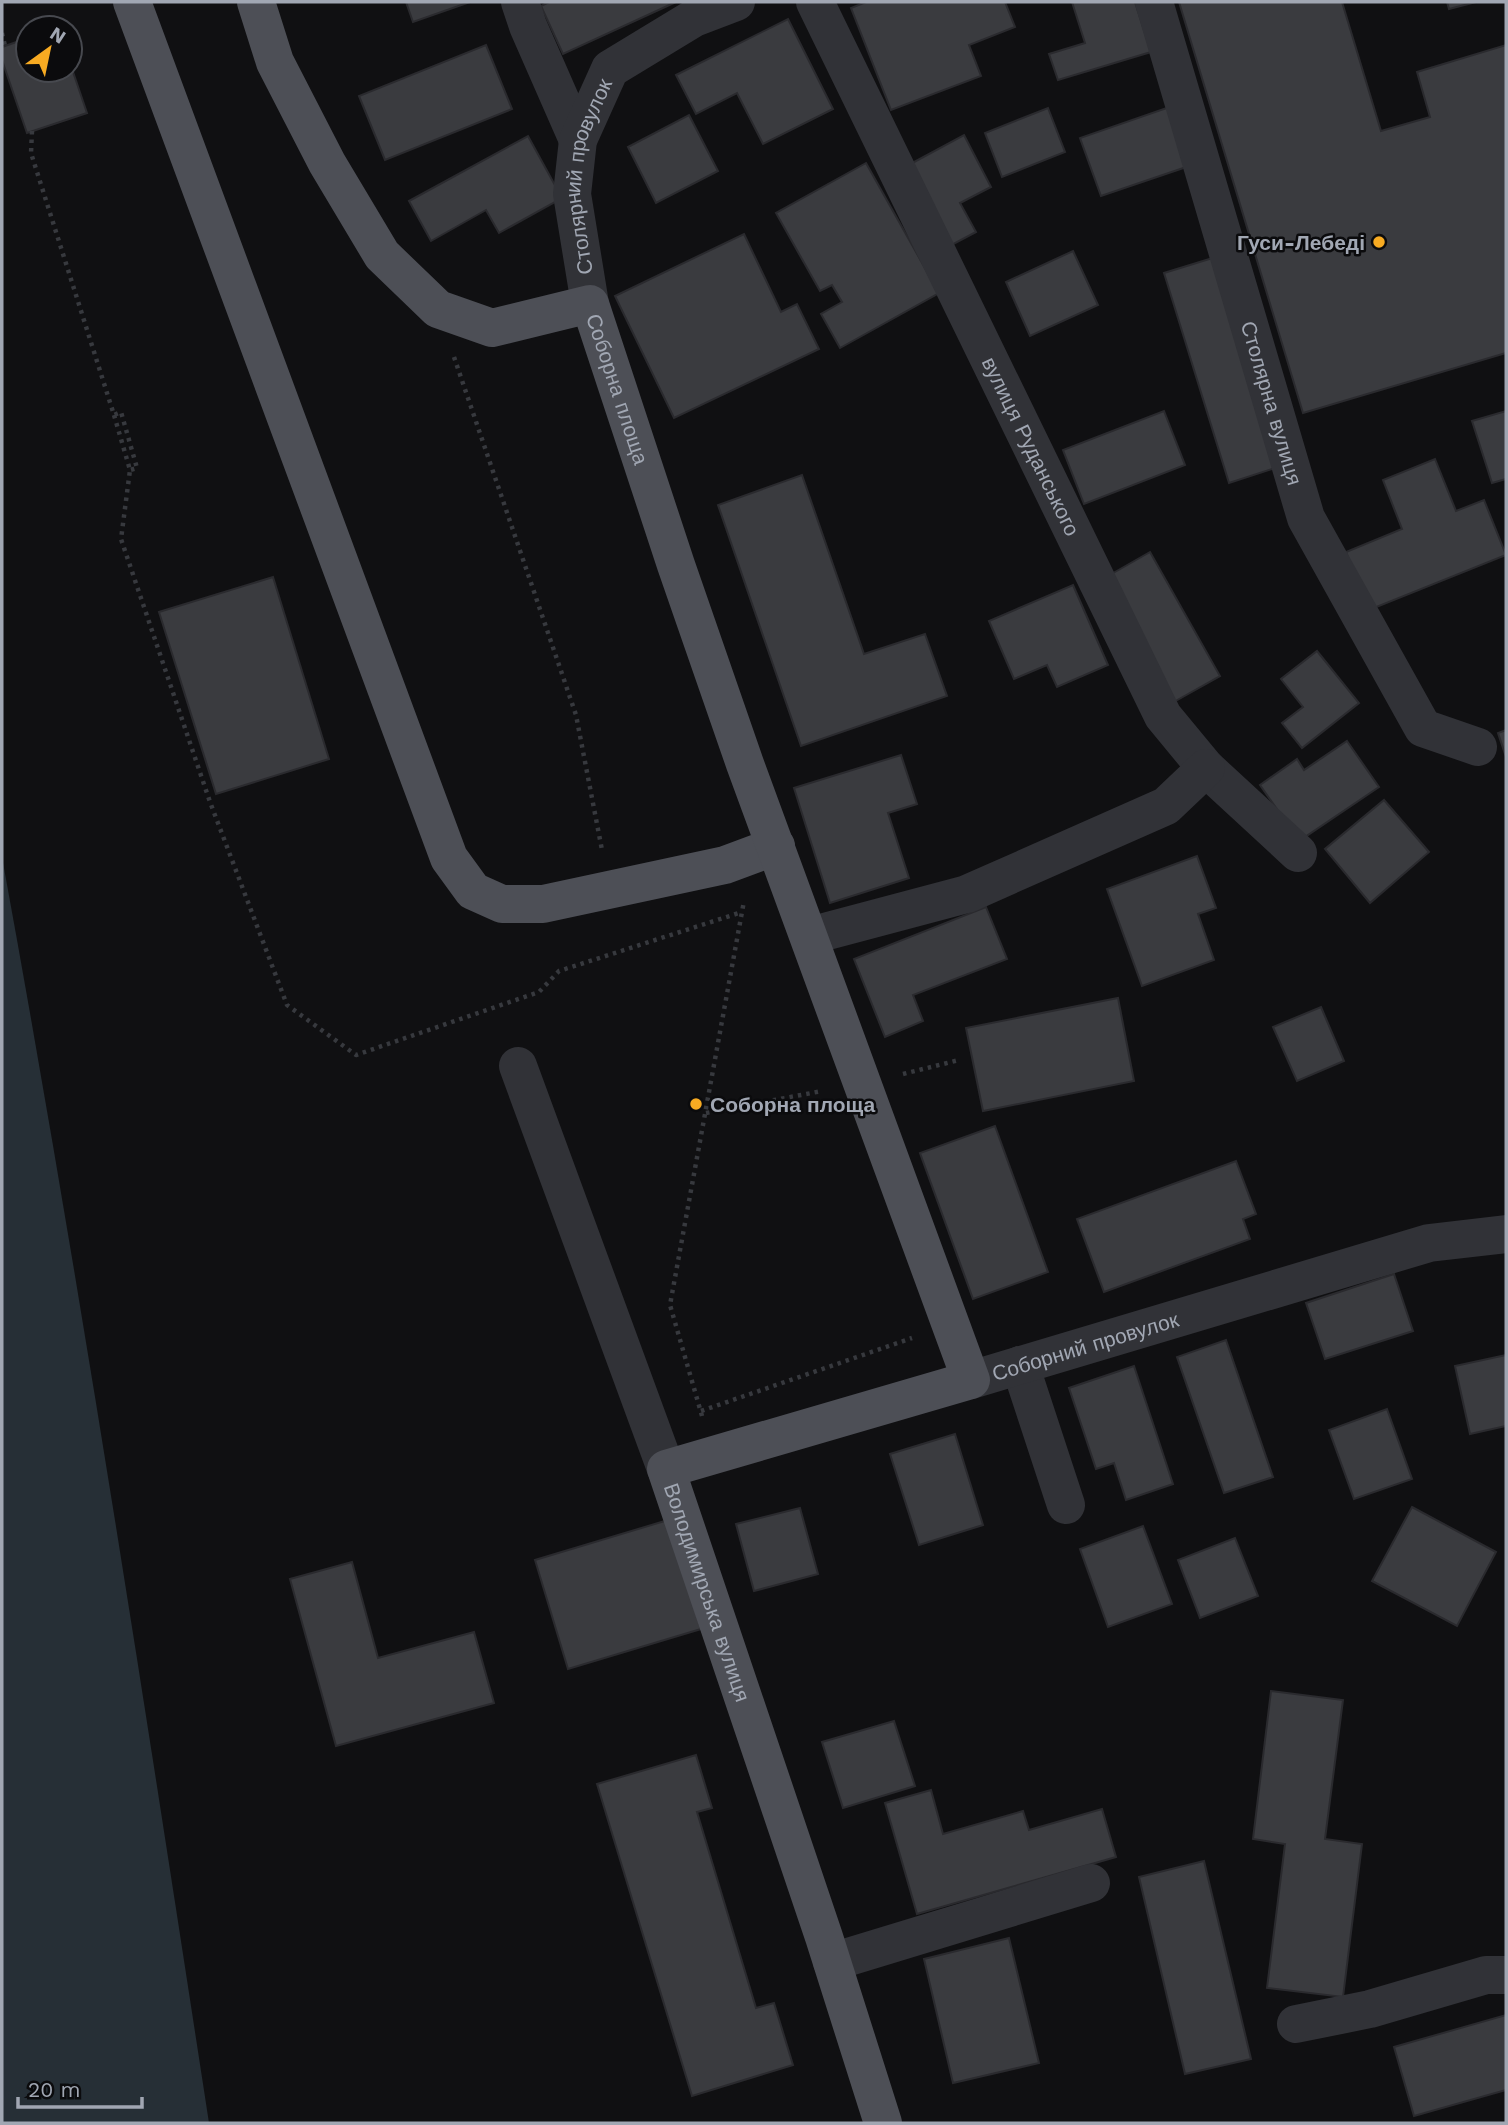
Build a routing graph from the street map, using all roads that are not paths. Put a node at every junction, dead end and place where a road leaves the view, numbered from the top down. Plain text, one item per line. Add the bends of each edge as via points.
1 (132, 2) edge
2 (256, 2) edge
3 (520, 2) edge
4 (736, 2) edge
5 (815, 2) edge
6 (1154, 2) edge
7 (578, 140) junction
8 (590, 304) junction
9 (1478, 747) dead end
10 (1206, 768) junction
11 (764, 851) junction
12 (1298, 853) dead end
13 (809, 936) junction
14 (518, 1066) dead end
15 (1506, 1234) edge
16 (1020, 1365) junction
17 (971, 1380) junction
18 (666, 1469) junction
19 (1066, 1505) dead end
20 (1091, 1883) dead end
21 (832, 1962) junction
22 (1506, 1975) edge
23 (1296, 2024) dead end
24 (883, 2123) edge

1 - 11 main road via 449,858 473,891 502,904 543,904 725,865
2 - 8 main road, Соборна площа via 275,62 327,163 382,255 438,309 492,328
3 - 7 street
4 - 7 street, Столярний провулок via 694,18 610,69
5 - 10 street, вулиця Руданського via 1163,716
6 - 9 street, Столярна вулиця via 1306,518 1423,728
7 - 8 street, Столярний провулок via 572,194
8 - 11 main road, Соборна площа
10 - 12 street, вулиця Руданського
10 - 13 street via 1166,806 967,894
11 - 13 main road, Соборна площа
13 - 17 main road, Соборна площа
14 - 18 street, Володимирська вулиця
15 - 16 street, Соборний провулок via 1429,1243
16 - 17 street, Соборний провулок
16 - 19 street
17 - 18 main road, Соборний провулок
18 - 21 main road, Володимирська вулиця
20 - 21 street
21 - 24 main road, Володимирська вулиця
22 - 23 street via 1486,1975 1370,2009

